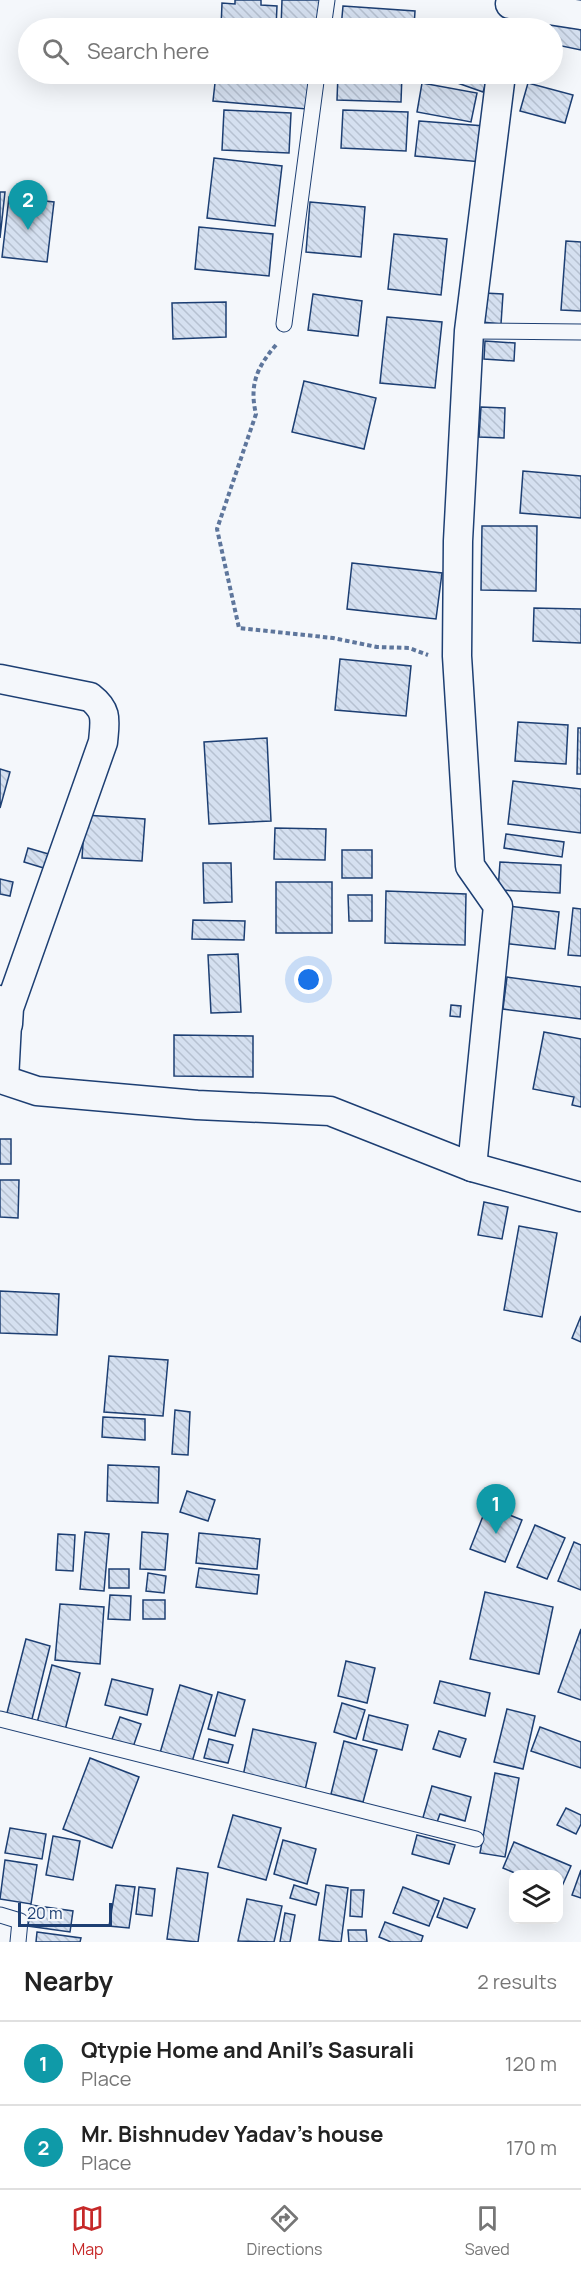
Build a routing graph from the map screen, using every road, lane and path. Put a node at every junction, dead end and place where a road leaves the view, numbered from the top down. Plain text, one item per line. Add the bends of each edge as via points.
1 (327, 0) edge
2 (509, 11) edge
3 (581, 15) edge
4 (324, 18) edge
5 (316, 84) edge
6 (500, 84) edge
7 (284, 324) joint
8 (469, 331) junction
9 (581, 332) edge
10 (457, 656) junction
11 (0, 679) edge
12 (0, 1000) edge
13 (4, 1080) junction
14 (472, 1167) junction
15 (581, 1197) edge
16 (0, 1719) edge
17 (476, 1839) dead end
18 (0, 1916) edge
19 (18, 1942) edge

1 - 4 lane
2 - 3 street
5 - 7 lane
6 - 8 street
7 - 10 path via 254,383 256,414 218,529 239,628
8 - 9 lane
8 - 10 street via 458,541
10 - 14 street via 470,866 498,906
11 - 13 street via 90,697 101,706 105,721 103,742 9,1008
12 - 13 street via 8,1004
13 - 14 street via 37,1091 330,1111
14 - 15 street
16 - 17 lane
18 - 19 lane via 20,1921

